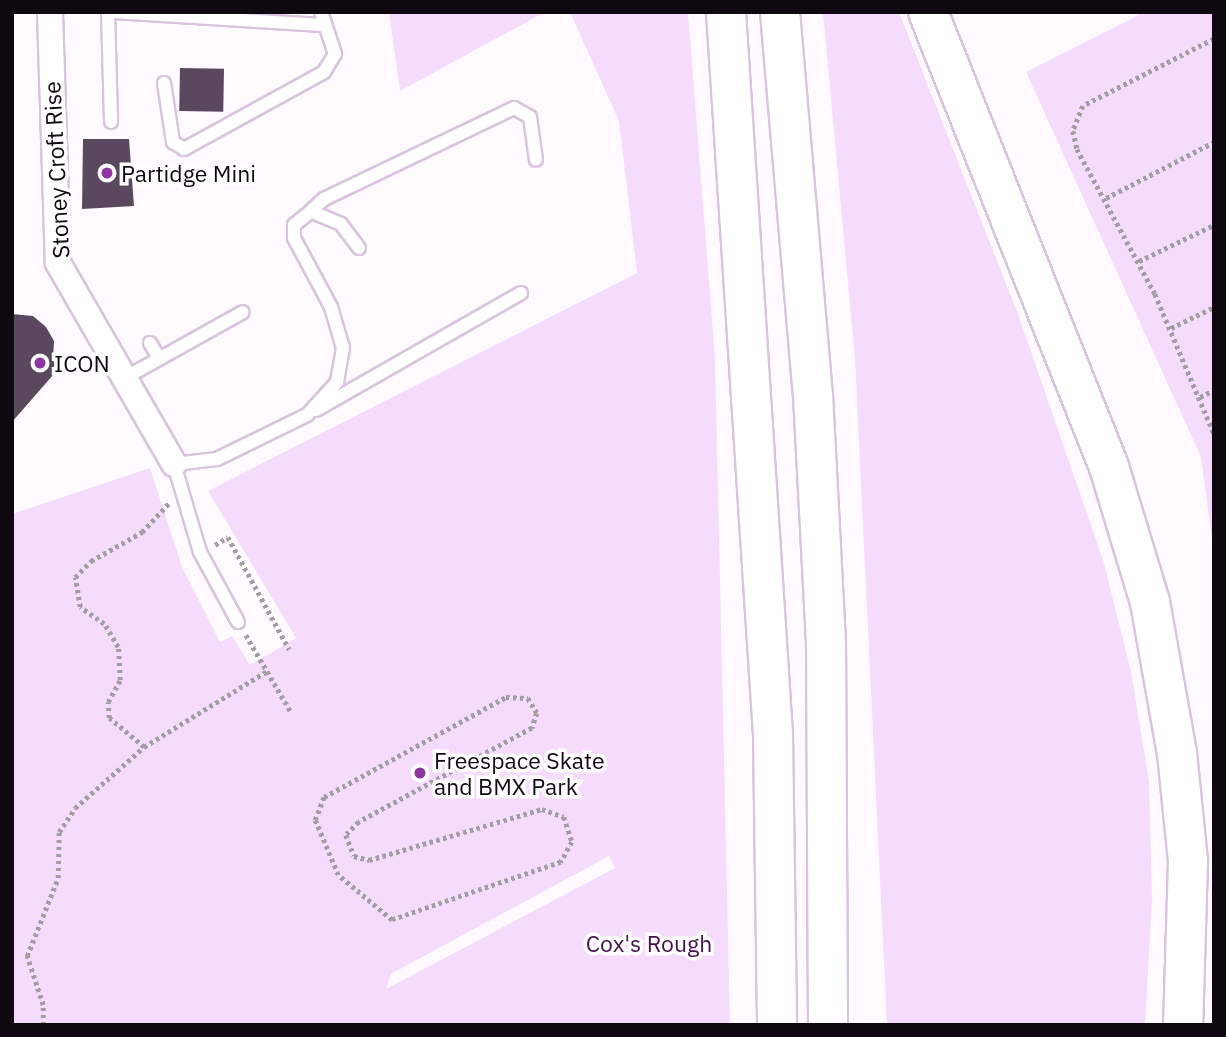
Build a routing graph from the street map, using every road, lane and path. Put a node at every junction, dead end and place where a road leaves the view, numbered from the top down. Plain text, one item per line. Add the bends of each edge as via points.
1 (50, 12) edge
2 (108, 12) edge
3 (114, 12) edge
4 (726, 12) edge
5 (780, 12) edge
6 (928, 12) edge
7 (322, 19) edge
8 (1214, 39) edge
9 (164, 83) dead end
10 (111, 122) dead end
11 (1214, 142) edge
12 (536, 160) dead end
13 (1106, 198) junction
14 (311, 211) junction
15 (1214, 225) edge
16 (359, 248) dead end
17 (1139, 261) junction
18 (522, 292) dead end
19 (1214, 307) edge
20 (243, 312) dead end
21 (1171, 328) junction
22 (150, 343) dead end
23 (159, 358) junction
24 (122, 380) junction
25 (1214, 390) edge
26 (1200, 397) junction
27 (307, 415) junction
28 (1214, 434) edge
29 (174, 464) junction
30 (170, 502) dead end
31 (200, 552) junction
32 (238, 622) joint
33 (289, 649) dead end
34 (267, 671) junction
35 (291, 712) dead end
36 (773, 734) junction
37 (144, 747) junction
38 (392, 920) joint
39 (43, 1025) edge
40 (755, 1025) edge
41 (778, 1025) edge
42 (828, 1025) edge
43 (1183, 1025) edge

1 - 24 street, Stoney Croft Rise via 58,263
2 - 10 lane
3 - 7 lane
4 - 36 highway
5 - 42 highway via 813,395 826,642
6 - 43 highway via 1031,284 1109,467 1150,602 1177,753 1188,861
7 - 9 lane via 333,38 335,54 324,72 184,149 173,142
8 - 13 path via 1097,98 1074,117 1077,149
11 - 13 path
12 - 14 lane via 530,117 514,108 324,199
13 - 17 path
14 - 16 lane via 341,224
14 - 27 lane via 294,225 294,238 331,307 343,348 337,382
15 - 17 path
17 - 21 path
18 - 27 lane
19 - 21 path
20 - 23 lane
21 - 26 path
22 - 23 lane
23 - 24 lane
24 - 29 street, Stoney Croft Rise
25 - 26 path
26 - 28 path
27 - 29 lane via 217,459
29 - 31 lane
30 - 37 path via 142,532 91,561 75,577 80,607 104,624 118,647 121,680 108,702 109,718
31 - 32 lane
31 - 33 path via 228,537
32 - 34 path
34 - 35 path
34 - 37 path
36 - 40 highway via 759,817
36 - 41 highway
37 - 39 path via 75,808 59,832 58,878 27,956 43,1005
38 - 38 path via 561,862 572,842 564,817 542,809 369,860 354,856 346,835 359,821 532,728 537,713 528,698 506,696 324,797 315,820 338,876

